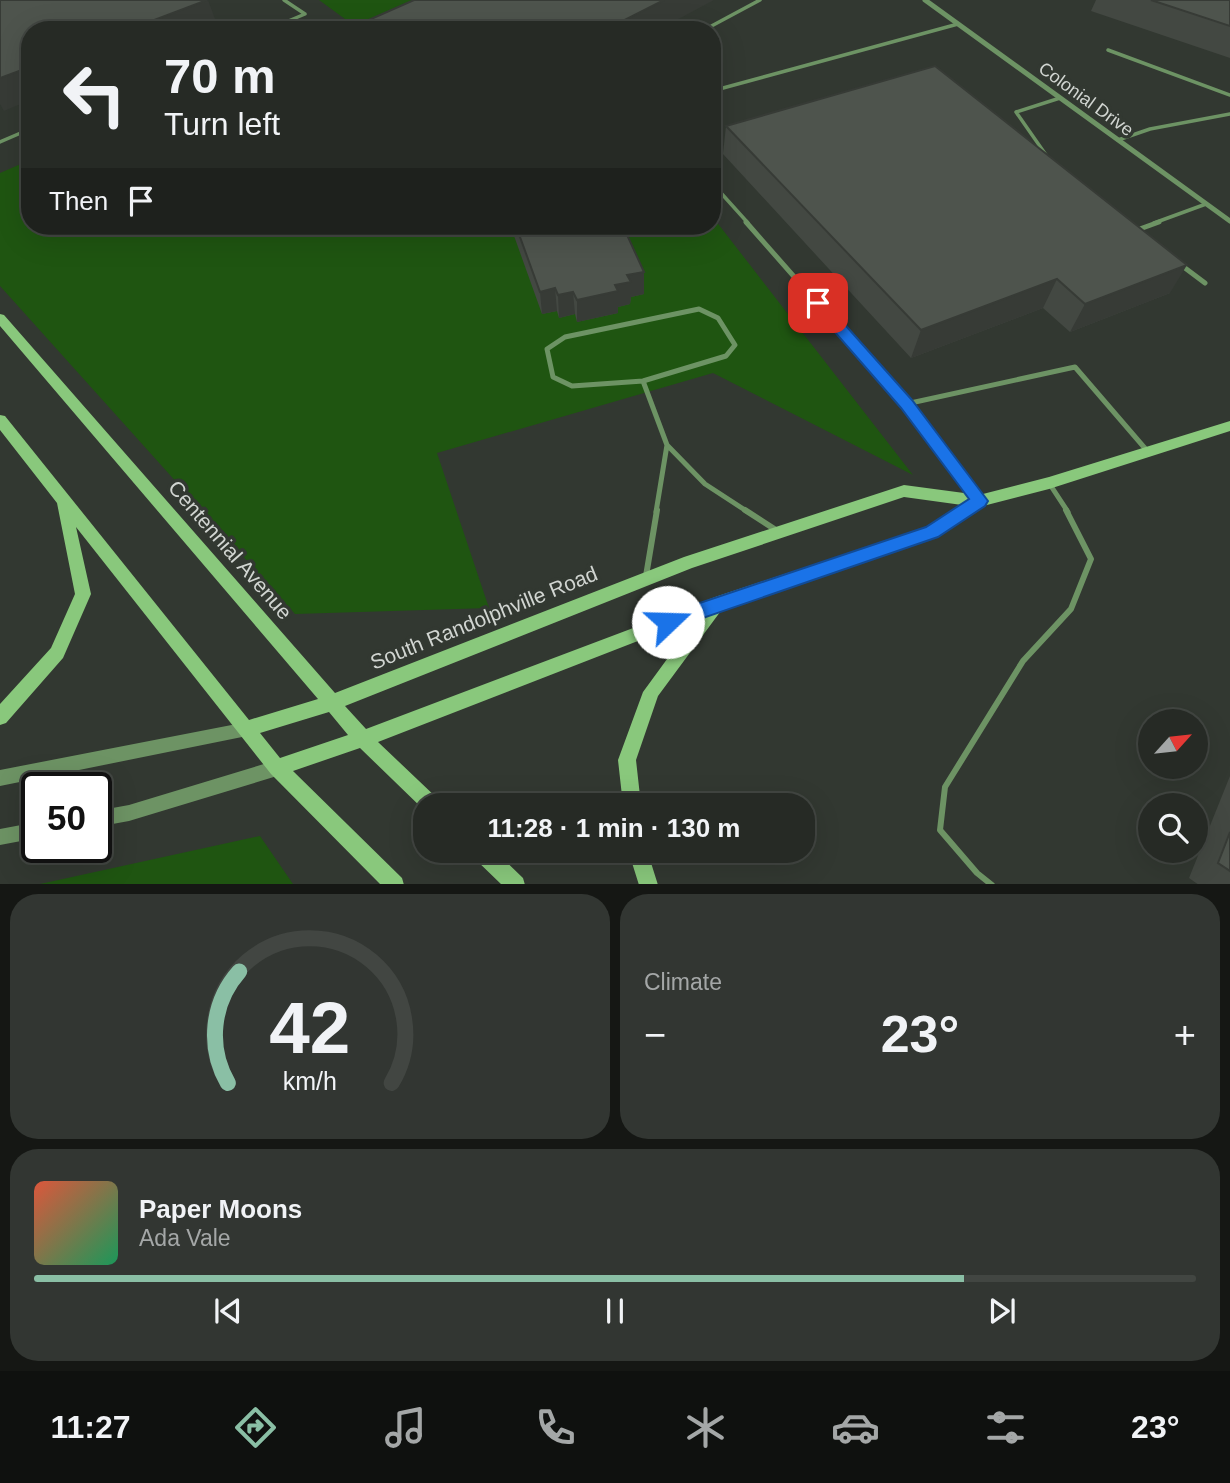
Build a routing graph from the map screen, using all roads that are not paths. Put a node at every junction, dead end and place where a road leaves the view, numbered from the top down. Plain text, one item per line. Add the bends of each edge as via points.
1 (284, 0) edge
2 (760, 0) edge
3 (925, 0) edge
4 (288, 21) edge
5 (721, 21) edge
6 (958, 24) junction
7 (1108, 50) dead end
8 (721, 89) edge
9 (1230, 94) edge
10 (1060, 97) junction
11 (1230, 114) edge
12 (21, 133) edge
13 (1118, 140) junction
14 (0, 142) edge
15 (1052, 164) edge
16 (721, 193) edge
17 (1206, 204) junction
18 (1230, 221) edge
19 (1126, 222) edge
20 (1137, 230) junction
21 (1146, 237) edge
22 (1176, 260) edge
23 (1205, 284) dead end
24 (0, 318) edge
25 (643, 381) junction
26 (906, 404) junction
27 (0, 420) edge
28 (1228, 429) edge
29 (667, 444) junction
30 (1149, 453) junction
31 (1049, 483) junction
32 (63, 499) junction
33 (979, 501) junction
34 (779, 532) junction
35 (646, 578) junction
36 (718, 603) junction
37 (331, 703) junction
38 (0, 717) edge
39 (247, 729) junction
40 (363, 739) junction
41 (277, 768) junction
42 (0, 778) edge
43 (419, 793) edge
44 (631, 793) edge
45 (112, 816) edge
46 (21, 833) edge
47 (0, 837) edge
48 (494, 863) edge
49 (642, 863) edge
50 (395, 884) edge
51 (516, 884) edge
52 (649, 884) edge
53 (992, 884) edge

1 - 4 lane via 305,14
2 - 5 lane
3 - 6 street, Colonial Drive
6 - 8 lane
6 - 10 street, Colonial Drive
7 - 9 lane
10 - 13 street, Colonial Drive
10 - 15 lane via 1016,112
11 - 13 lane
12 - 14 lane
13 - 17 street, Colonial Drive
16 - 26 lane
17 - 18 street, Colonial Drive
17 - 20 lane
19 - 20 lane
20 - 21 lane
22 - 23 lane
24 - 37 main road, Centennial Avenue
25 - 25 lane via 726,356 735,345 718,318 699,309 565,337 547,349 553,377 572,386
25 - 29 lane
26 - 30 lane via 1075,367
26 - 33 lane
27 - 32 main road
28 - 30 main road, South Randolphville Road
29 - 34 lane via 705,485
29 - 35 lane
30 - 31 main road, South Randolphville Road
31 - 33 main road, South Randolphville Road
31 - 53 lane via 1078,527 1091,559 1071,609 1023,661 945,787 940,830
32 - 38 main road via 83,594 57,653
32 - 39 main road
33 - 34 main road, South Randolphville Road via 904,491
33 - 36 main road, South Randolphville Road via 932,532
34 - 35 main road, South Randolphville Road
35 - 37 main road, South Randolphville Road
36 - 40 main road, South Randolphville Road
36 - 44 main road via 650,692 627,760
37 - 39 main road, South Randolphville Road
37 - 40 main road, Centennial Avenue
39 - 41 main road
39 - 42 street, South Randolphville Road
40 - 41 main road, South Randolphville Road
40 - 43 main road, Centennial Avenue
41 - 45 street, South Randolphville Road
41 - 50 main road
46 - 47 street
48 - 51 main road
49 - 52 main road

